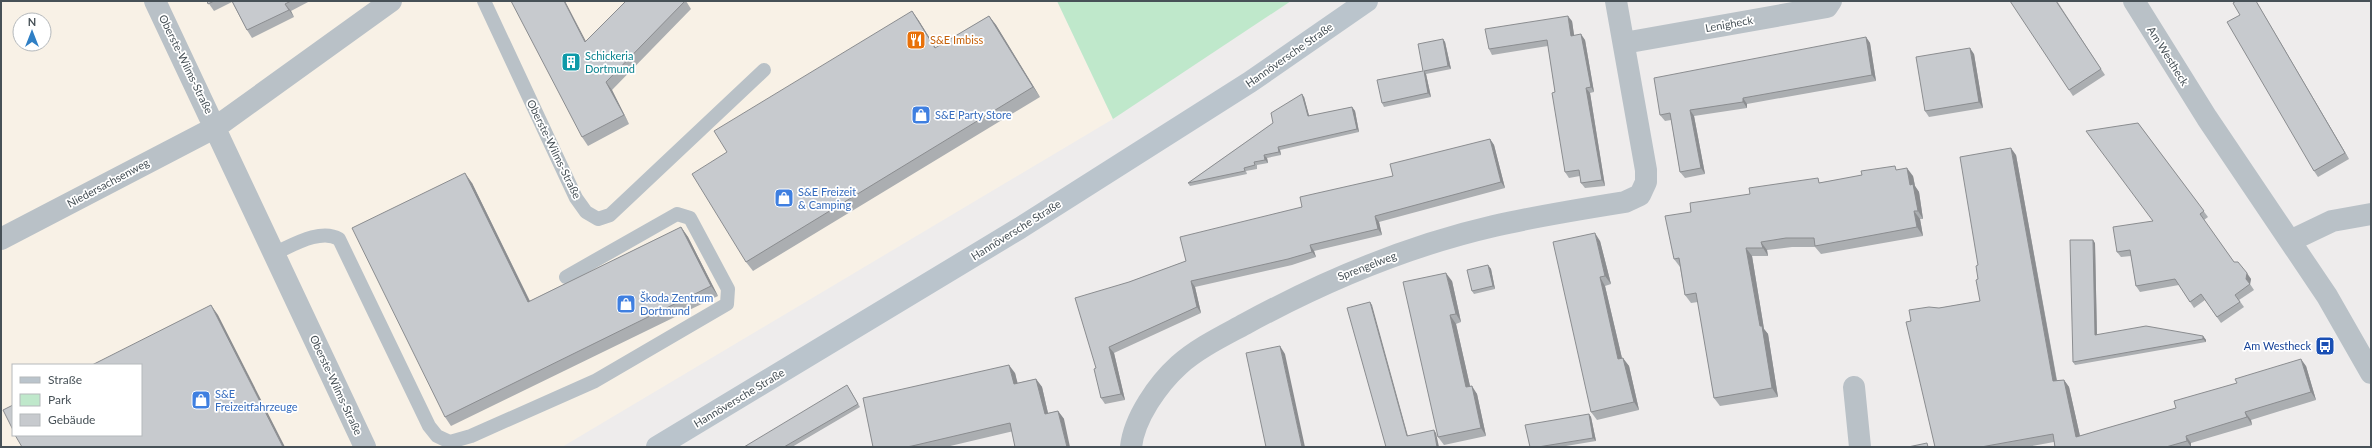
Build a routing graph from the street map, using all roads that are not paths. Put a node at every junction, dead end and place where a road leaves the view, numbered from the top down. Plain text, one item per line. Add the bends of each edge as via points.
1 (155, 1) edge
2 (392, 1) edge
3 (484, 1) edge
4 (1367, 1) edge
5 (1616, 1) edge
6 (1831, 1) edge
7 (2134, 1) edge
8 (1624, 44) junction
9 (764, 70) dead end
10 (216, 127) junction
11 (2371, 214) edge
12 (1, 239) edge
13 (2290, 241) junction
14 (275, 253) junction
15 (566, 277) dead end
16 (2371, 373) edge
17 (1854, 387) dead end
18 (365, 447) edge
19 (657, 447) edge
20 (1131, 447) edge
21 (1860, 447) edge

1 - 10 street, Oberste-Wilms-Straße
2 - 10 street, Oberste-Wilms-Straße
3 - 9 lane, Oberste-Wilms-Straße via 576,198 586,212 598,219 610,215
4 - 19 main road, Hannöversche Straße via 1250,82 1020,228
5 - 8 street
6 - 8 street, Lenigheck via 1827,7
7 - 13 street, Am Westheck via 2207,118
8 - 20 street, Sprengelweg via 1646,170 1646,182 1640,195 1625,202 1494,226 1399,254 1302,293 1204,347 1179,365 1142,413
10 - 12 street, Niedersachsenweg
10 - 14 street, Oberste-Wilms-Straße
11 - 13 street via 2332,221
13 - 16 street, Am Westheck via 2327,296
14 - 15 lane via 321,235 333,235 340,239 429,426 437,436 450,442 471,436 595,380 727,304 728,289 690,218 677,214
14 - 18 street, Oberste-Wilms-Straße
17 - 21 street

